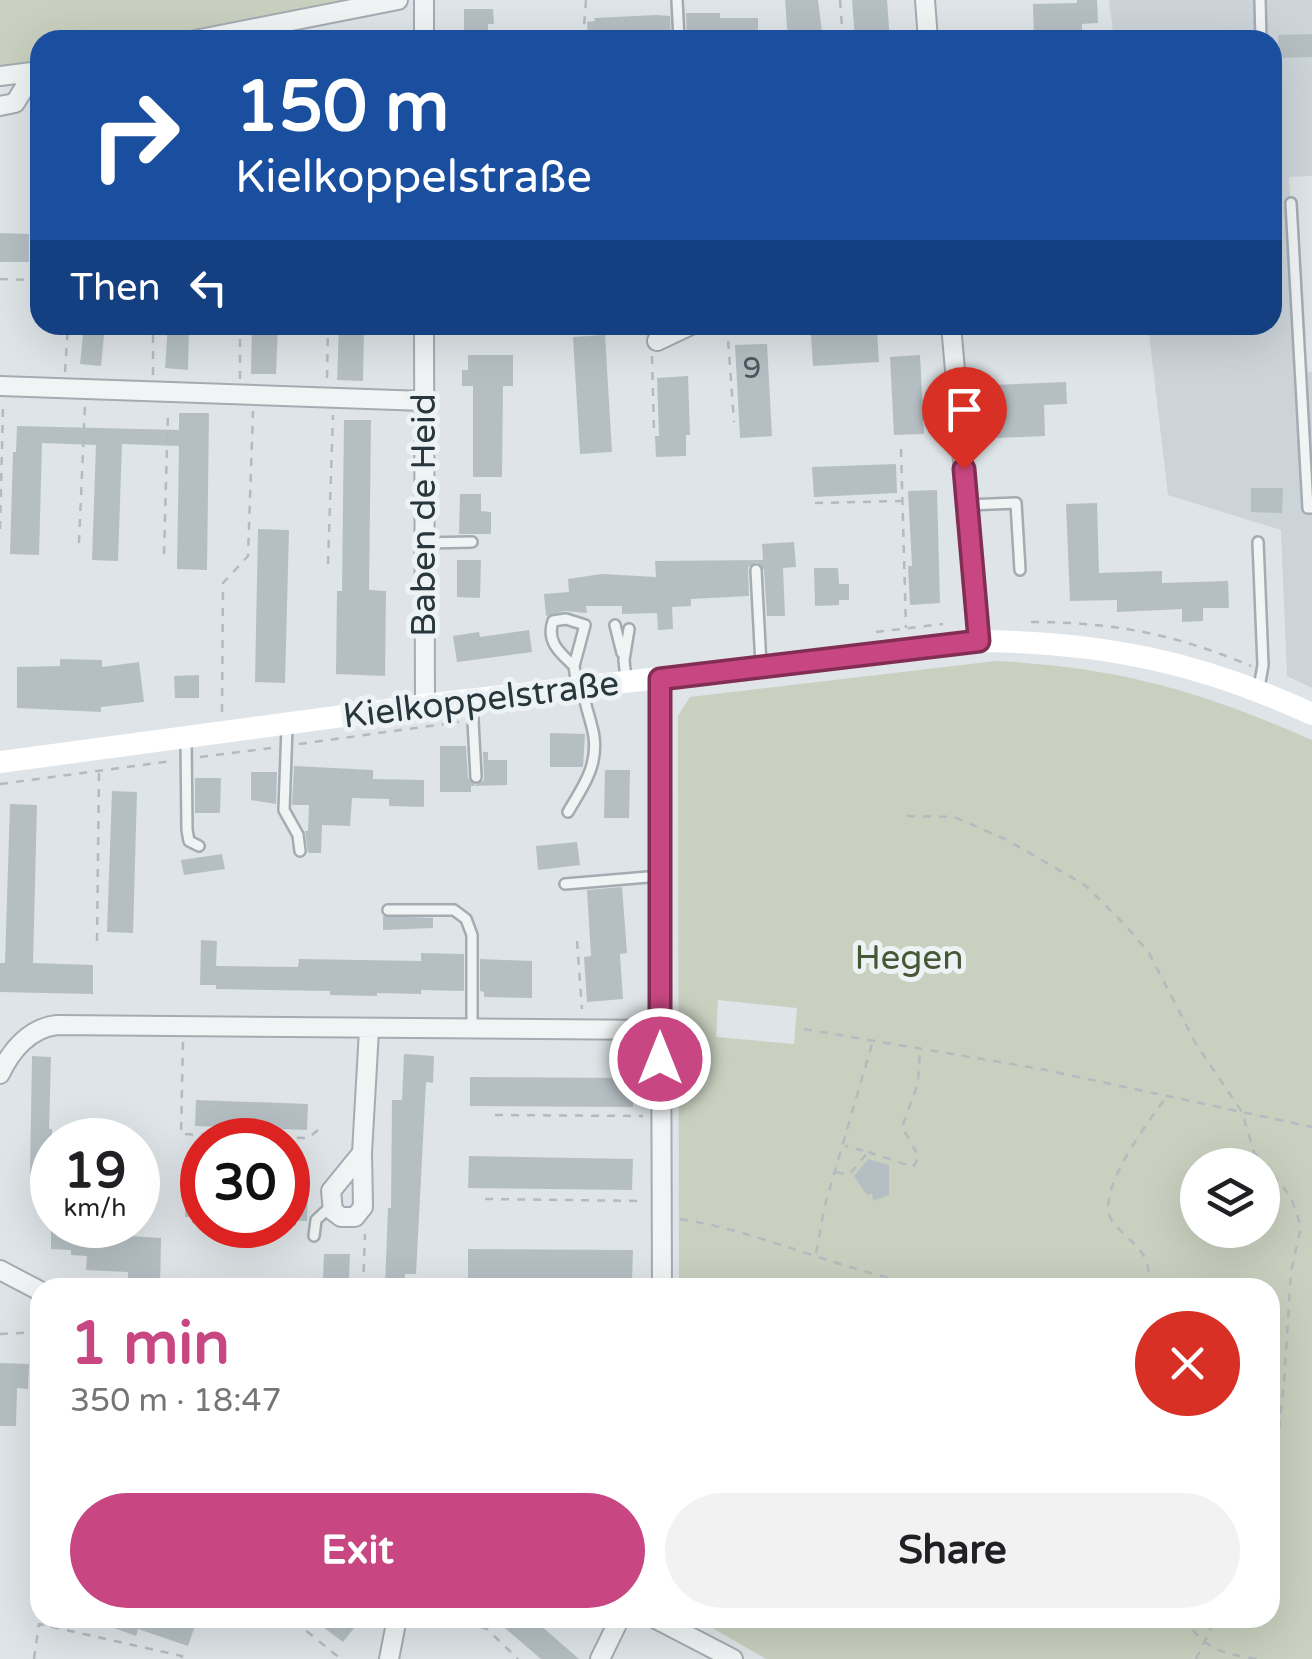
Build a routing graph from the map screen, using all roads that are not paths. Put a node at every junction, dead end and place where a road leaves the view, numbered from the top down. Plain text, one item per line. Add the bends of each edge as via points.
1 (398, 0) edge
2 (424, 0) edge
3 (677, 0) edge
4 (925, 0) edge
5 (1260, 0) edge
6 (246, 30) edge
7 (424, 30) edge
8 (678, 30) edge
9 (927, 30) edge
10 (1261, 30) edge
11 (30, 72) edge
12 (0, 76) edge
13 (30, 82) edge
14 (0, 106) edge
15 (1290, 202) dead end
16 (424, 335) edge
17 (669, 335) edge
18 (951, 335) edge
19 (658, 340) road end
20 (2, 386) edge
21 (424, 401) junction
22 (967, 505) junction
23 (1312, 508) edge
24 (472, 542) dead end
25 (1258, 542) dead end
26 (424, 543) junction
27 (756, 570) dead end
28 (1020, 570) dead end
29 (615, 625) dead end
30 (629, 629) dead end
31 (979, 641) junction
32 (761, 667) junction
33 (625, 672) junction
34 (660, 679) junction
35 (578, 680) junction
36 (1258, 691) junction
37 (472, 700) junction
38 (424, 705) junction
39 (1312, 714) edge
40 (287, 724) junction
41 (186, 738) junction
42 (0, 762) edge
43 (476, 778) dead end
44 (568, 812) dead end
45 (199, 846) dead end
46 (300, 850) dead end
47 (662, 876) junction
48 (565, 884) dead end
49 (388, 910) dead end
50 (369, 1030) junction
51 (472, 1030) junction
52 (660, 1030) junction
53 (0, 1074) edge
54 (362, 1153) junction
55 (330, 1206) junction
56 (314, 1236) dead end
57 (0, 1270) edge
58 (662, 1278) edge
59 (30, 1286) edge
60 (395, 1628) edge
61 (615, 1628) edge
62 (673, 1628) edge
63 (389, 1659) edge
64 (600, 1659) edge
65 (733, 1659) edge

1 - 6 street
2 - 7 street
3 - 8 lane
4 - 9 street
5 - 10 lane
11 - 12 street
13 - 14 street via 16,103
15 - 23 lane
16 - 21 street, Baben de Heid
17 - 19 street
18 - 22 street
20 - 21 street
21 - 26 street, Baben de Heid
22 - 28 lane via 1016,503
22 - 31 street
24 - 26 lane
25 - 36 lane
26 - 38 street, Baben de Heid
27 - 32 lane
29 - 33 lane
30 - 33 lane
31 - 32 street, Kielkoppelstraße
31 - 36 street, Kielkoppelstraße via 1052,642 1152,657
32 - 34 street, Kielkoppelstraße
33 - 34 street, Kielkoppelstraße
33 - 35 street, Kielkoppelstraße
34 - 47 street
35 - 35 lane via 585,625 552,622 556,649
35 - 37 street, Kielkoppelstraße
35 - 44 lane via 594,758
36 - 39 street, Kielkoppelstraße
37 - 38 street, Kielkoppelstraße
37 - 43 lane
38 - 40 street, Kielkoppelstraße
40 - 41 street, Kielkoppelstraße
40 - 46 lane via 284,810
41 - 42 street, Kielkoppelstraße
41 - 45 lane via 187,830
47 - 48 lane
47 - 52 street
49 - 51 lane via 454,910 471,927
50 - 51 street
50 - 53 street via 48,1026 18,1046
50 - 54 street
51 - 52 street
52 - 58 street
54 - 55 street via 337,1182
54 - 55 street via 361,1213 341,1217
55 - 56 lane via 318,1216
57 - 59 street
60 - 63 street
61 - 64 street
62 - 65 street

